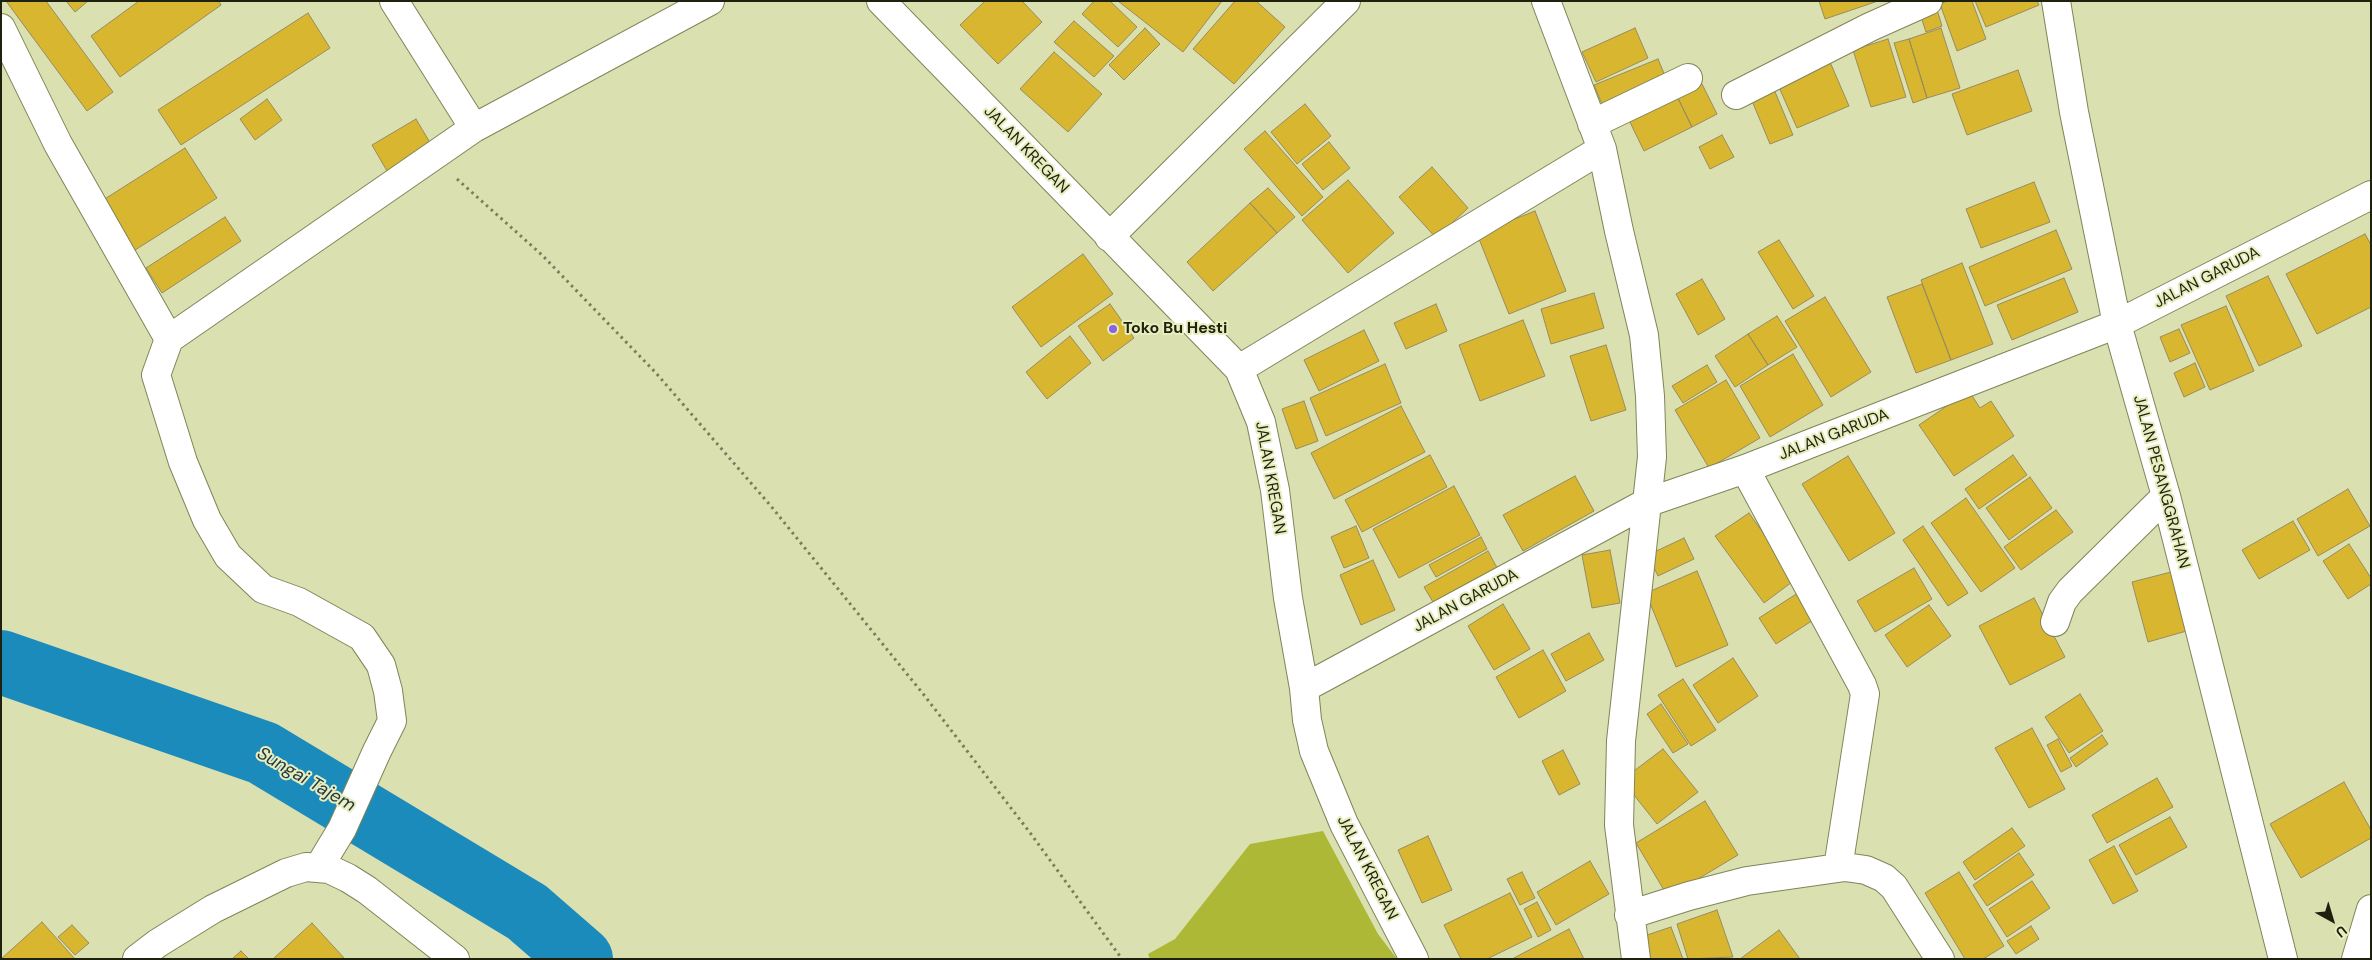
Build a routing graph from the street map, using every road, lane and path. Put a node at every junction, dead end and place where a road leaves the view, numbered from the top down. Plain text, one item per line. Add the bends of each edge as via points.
1 (394, 1) edge
2 (710, 1) edge
3 (881, 1) edge
4 (1346, 1) edge
5 (1546, 1) edge
6 (1928, 1) edge
7 (2056, 1) edge
8 (1, 28) edge
9 (1688, 78) dead end
10 (1736, 95) dead end
11 (474, 128) junction
12 (1597, 136) junction
13 (431, 156) junction
14 (2371, 194) edge
15 (1109, 237) junction
16 (2117, 324) junction
17 (168, 339) junction
18 (1239, 369) junction
19 (1745, 469) junction
20 (2166, 496) junction
21 (1646, 503) junction
22 (2055, 622) dead end
23 (1304, 688) junction
24 (319, 867) junction
25 (1838, 868) junction
26 (2371, 909) edge
27 (1629, 915) junction
28 (137, 959) edge
29 (455, 959) edge
30 (1122, 959) edge
31 (1414, 959) edge
32 (1636, 959) edge
33 (1940, 959) edge
34 (2282, 959) edge
35 (2356, 959) edge

1 - 11 street
2 - 11 street
3 - 15 street, JALAN KREGAN
4 - 15 street
5 - 12 street
6 - 10 street
7 - 16 street, JALAN PESANGGRAHAN via 2074,112
8 - 17 street via 58,144
9 - 12 street
11 - 13 street
12 - 18 street
12 - 21 street via 1644,335 1652,457
13 - 17 street
13 - 30 path via 555,269 656,374 770,505 924,695
14 - 16 street, JALAN GARUDA
15 - 18 street, JALAN KREGAN
16 - 19 street, JALAN GARUDA
16 - 20 street, JALAN PESANGGRAHAN
17 - 24 street via 156,375 183,462 207,520 228,556 263,589 300,602 362,637 381,665 392,722 342,829
18 - 23 street, JALAN KREGAN via 1261,422 1275,490 1288,598
19 - 21 street, JALAN GARUDA
19 - 25 street via 1865,694
20 - 22 street via 2070,591
20 - 34 street, JALAN PESANGGRAHAN
21 - 23 street, JALAN GARUDA
21 - 27 street via 1620,741 1619,825
23 - 31 street, JALAN KREGAN via 1306,720 1331,793
24 - 28 street via 286,873 213,909
24 - 29 street via 348,878 367,890
25 - 27 street via 1747,881
25 - 33 street via 1866,870 1884,878 1902,899
26 - 35 street
27 - 32 street

